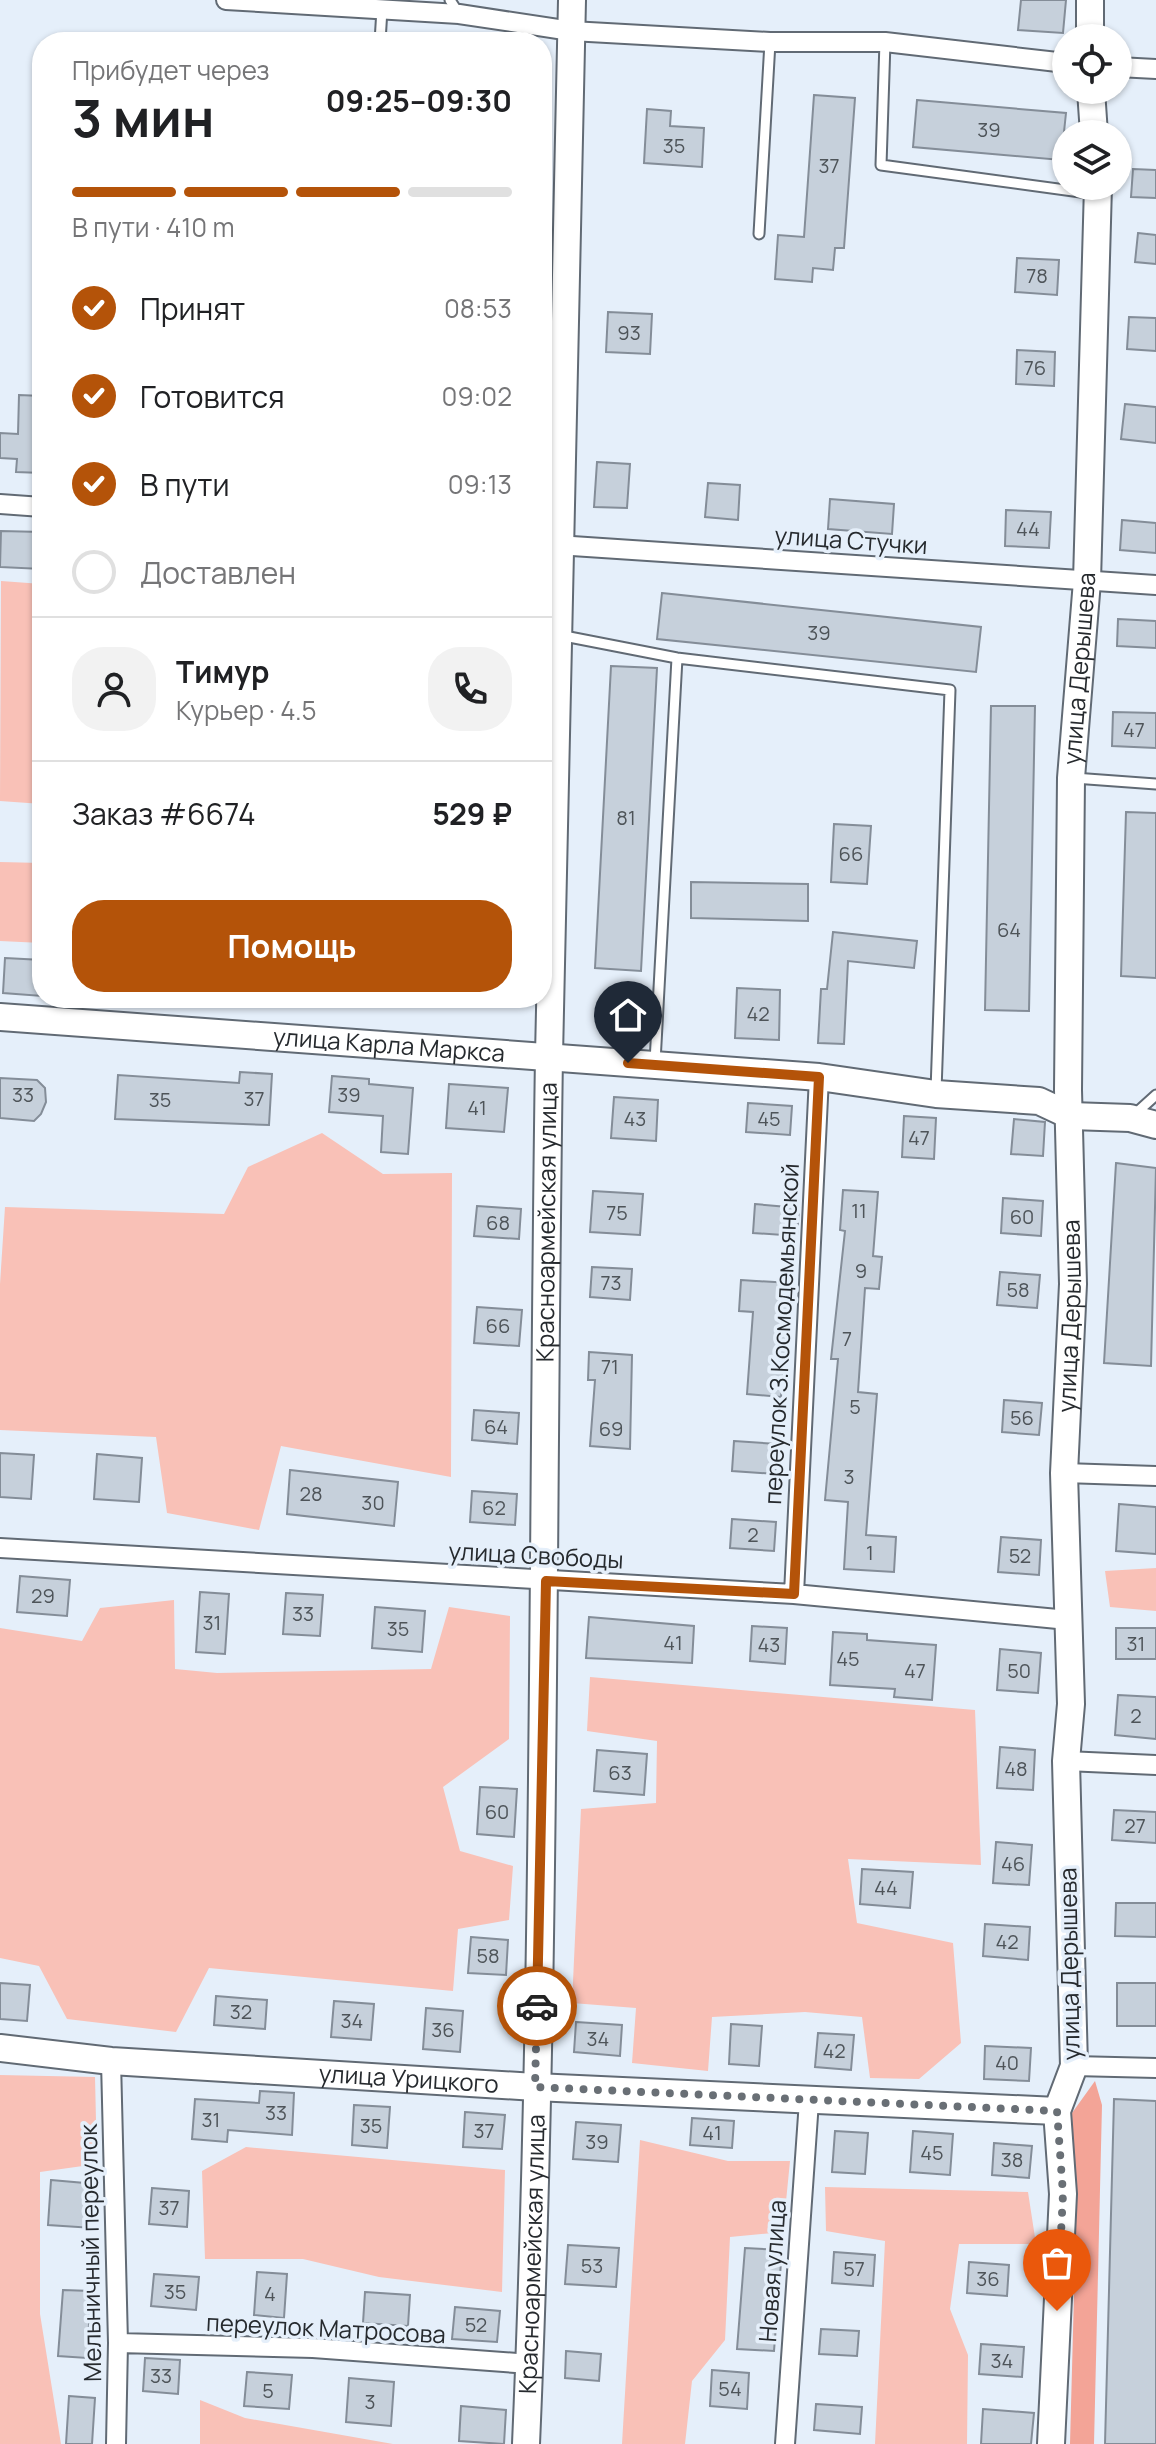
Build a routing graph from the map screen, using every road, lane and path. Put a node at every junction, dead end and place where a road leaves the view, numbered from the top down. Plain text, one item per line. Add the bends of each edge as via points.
1 (226, 0) edge
2 (572, 0) edge
3 (1090, 0) edge
4 (275, 1) edge
5 (455, 7) edge
6 (382, 9) junction
7 (1090, 24) edge
8 (571, 31) junction
9 (381, 32) edge
10 (770, 42) junction
11 (885, 42) junction
12 (1052, 61) edge
13 (1132, 68) edge
14 (1156, 69) edge
15 (1052, 185) edge
16 (1098, 200) edge
17 (759, 234) dead end
18 (0, 504) edge
19 (32, 506) edge
20 (552, 518) edge
21 (552, 544) edge
22 (552, 559) edge
23 (1087, 581) junction
24 (1156, 585) edge
25 (557, 635) junction
26 (677, 658) junction
27 (1071, 778) junction
28 (1156, 784) edge
29 (552, 899) edge
30 (550, 1008) edge
31 (0, 1017) edge
32 (549, 1057) junction
33 (655, 1065) junction
34 (819, 1077) junction
35 (936, 1094) junction
36 (1156, 1095) edge
37 (1071, 1116) junction
38 (1130, 1118) junction
39 (1156, 1125) edge
40 (1064, 1473) junction
41 (1156, 1476) edge
42 (0, 1548) edge
43 (546, 1581) junction
44 (794, 1594) junction
45 (1068, 1620) junction
46 (1066, 1761) junction
47 (1156, 1765) edge
48 (0, 2048) edge
49 (111, 2061) junction
50 (1074, 2066) junction
51 (1156, 2068) edge
52 (535, 2087) junction
53 (809, 2101) junction
54 (1057, 2111) junction
55 (118, 2343) junction
56 (530, 2364) junction
57 (116, 2444) edge
58 (526, 2444) edge
59 (785, 2444) edge
60 (1051, 2444) edge

1 - 4 street
2 - 8 street, Красноармейская улица
3 - 7 street
4 - 6 street
5 - 6 street
5 - 8 street
6 - 9 lane
8 - 10 street
8 - 20 street, Красноармейская улица
10 - 11 street
10 - 17 lane
11 - 12 street
11 - 15 lane via 881,165
13 - 14 street
16 - 23 street, улица Дерышева
18 - 19 street
21 - 23 street, улица Стучки
22 - 25 street, Красноармейская улица
23 - 24 street, улица Стучки
23 - 27 street, улица Дерышева
25 - 26 lane
25 - 29 street, Красноармейская улица
26 - 33 lane
26 - 35 lane via 950,690
27 - 28 lane
27 - 37 street, улица Дерышева
30 - 32 street, Красноармейская улица
31 - 32 street, улица Карла Маркса
32 - 33 street, улица Карла Маркса
32 - 43 street, Красноармейская улица
33 - 34 street, улица Карла Маркса
34 - 35 street, улица Карла Маркса
34 - 44 street, переулок З.Космодемьянской
35 - 37 street, улица Карла Маркса via 1039,1101
36 - 38 lane
37 - 38 street, улица Карла Маркса
37 - 40 street, улица Дерышева via 1073,1284
38 - 39 street, улица Карла Маркса
40 - 41 street
40 - 45 street, улица Дерышева
42 - 43 street, улица Свободы
43 - 44 street, улица Свободы
43 - 52 street, Красноармейская улица
44 - 45 street, улица Свободы
45 - 46 street, улица Дерышева via 1071,1704
46 - 47 street
46 - 50 street, улица Дерышева
48 - 49 street, улица Урицкого
49 - 52 street, улица Урицкого
49 - 55 street, Мельничный переулок
50 - 51 street
50 - 54 street, улица Дерышева
52 - 53 street, улица Урицкого
52 - 56 street, Красноармейская улица
53 - 54 street, улица Урицкого
53 - 59 street, Новая улица
54 - 60 street, улица Дерышева via 1063,2194
55 - 56 street, переулок Матросова via 313,2348
55 - 57 street, Мельничный переулок
56 - 58 street, Красноармейская улица

